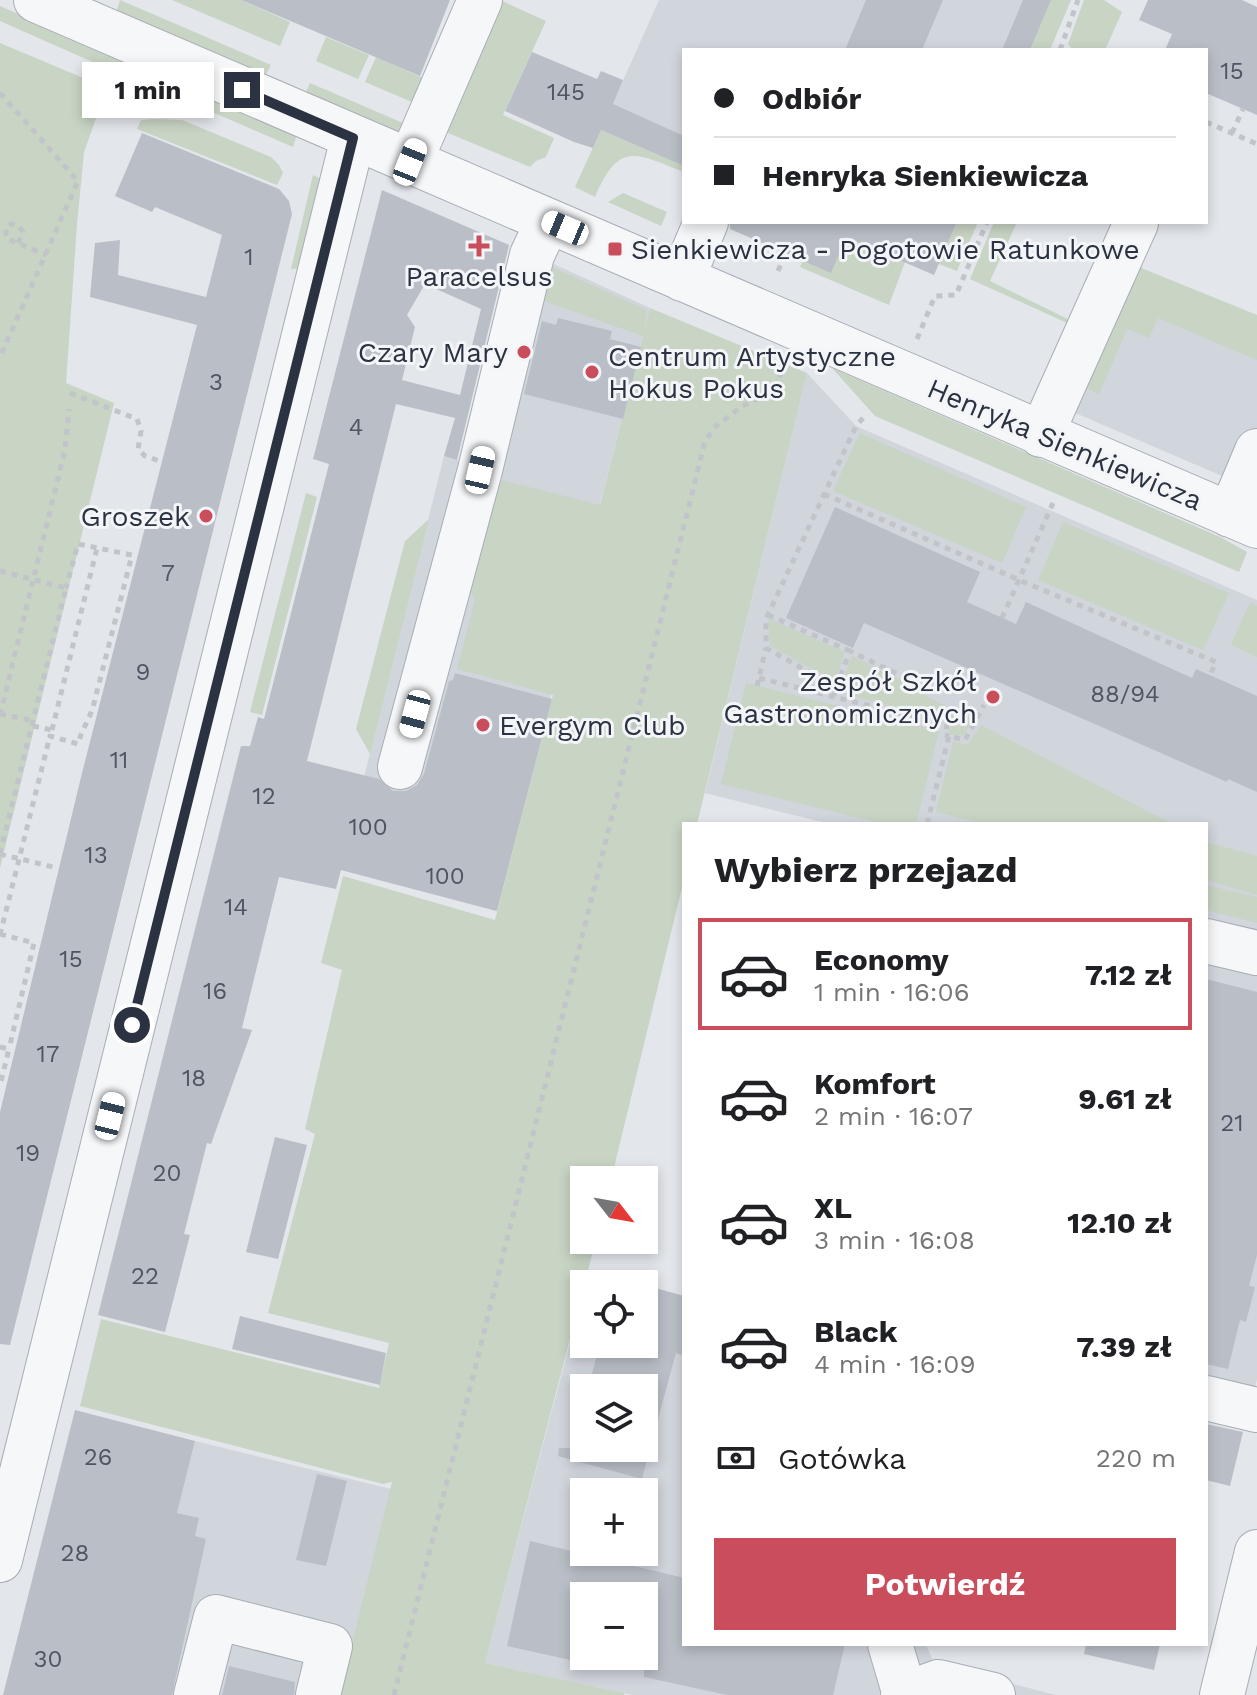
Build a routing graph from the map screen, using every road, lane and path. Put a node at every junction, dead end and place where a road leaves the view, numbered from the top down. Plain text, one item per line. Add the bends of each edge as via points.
1 (36, 0) edge
2 (480, 0) edge
3 (1078, 0) edge
4 (1061, 48) edge
5 (0, 93) edge
6 (1243, 109) dead end
7 (1208, 123) edge
8 (1232, 133) junction
9 (353, 138) junction
10 (1257, 144) edge
11 (410, 162) junction
12 (548, 221) junction
13 (705, 224) edge
14 (986, 224) edge
15 (1136, 224) edge
16 (18, 243) dead end
17 (787, 250) dead end
18 (46, 255) junction
19 (778, 271) dead end
20 (682, 279) junction
21 (915, 344) dead end
22 (0, 357) edge
23 (790, 357) dead end
24 (70, 393) dead end
25 (69, 409) dead end
26 (863, 418) dead end
27 (1041, 435) junction
28 (1257, 451) edge
29 (162, 462) dead end
30 (824, 494) junction
31 (1053, 503) dead end
32 (1244, 520) edge
33 (97, 548) junction
34 (0, 571) edge
35 (1019, 580) junction
36 (33, 581) junction
37 (66, 588) junction
38 (768, 615) junction
39 (1002, 618) dead end
40 (766, 648) junction
41 (850, 651) junction
42 (1210, 675) dead end
43 (759, 678) junction
44 (945, 682) dead end
45 (757, 686) dead end
46 (836, 687) junction
47 (834, 696) junction
48 (984, 705) dead end
49 (0, 714) edge
50 (33, 724) junction
51 (51, 733) junction
52 (949, 736) junction
53 (400, 767) dead end
54 (928, 822) edge
55 (0, 854) edge
56 (19, 859) junction
57 (53, 867) dead end
58 (0, 934) edge
59 (1208, 941) edge
60 (1257, 953) edge
61 (0, 1047) edge
62 (9, 1049) junction
63 (0, 1085) edge
64 (1208, 1398) edge
65 (1257, 1410) edge
66 (1257, 1552) edge
67 (0, 1560) edge
68 (891, 1646) edge
69 (196, 1695) edge
70 (318, 1695) edge
71 (394, 1695) edge
72 (904, 1695) edge
73 (993, 1695) edge
74 (1222, 1695) edge

1 - 9 street, Henryka Sienkiewicza
2 - 11 street
3 - 4 path
5 - 18 path via 78,181
6 - 8 path
7 - 8 path
8 - 10 path
9 - 11 street, Henryka Sienkiewicza
9 - 67 street
11 - 12 street, Henryka Sienkiewicza
12 - 20 street, Henryka Sienkiewicza
12 - 53 street via 532,255
13 - 20 street
14 - 21 path via 956,295 935,296
15 - 27 street
16 - 18 path
17 - 19 path
18 - 22 path
20 - 27 street, Henryka Sienkiewicza
23 - 71 path via 771,392 741,407 705,441
24 - 29 path via 137,419 138,449
25 - 36 path via 65,450
26 - 30 path
27 - 32 street, Henryka Sienkiewicza
28 - 32 street
30 - 35 path
30 - 38 path
31 - 35 path
33 - 37 path via 78,544
33 - 51 path
33 - 51 path via 132,555 89,720 78,744
34 - 36 path
35 - 39 path
35 - 42 path via 1216,662
36 - 37 path
36 - 49 path
37 - 50 path
38 - 40 path
38 - 41 path
40 - 43 path
40 - 46 path
41 - 44 path via 926,688
41 - 46 path
43 - 45 path
43 - 47 path
46 - 47 path
47 - 52 path via 947,725
48 - 52 path via 965,740
49 - 50 path
50 - 51 path
50 - 55 path
51 - 56 path
52 - 54 path
55 - 56 path
56 - 57 path
56 - 58 path
58 - 62 path via 34,943
59 - 60 street
61 - 62 path
62 - 63 path
64 - 65 street
66 - 74 street
68 - 72 street
69 - 70 street via 216,1617 330,1646
72 - 73 street via 938,1682

